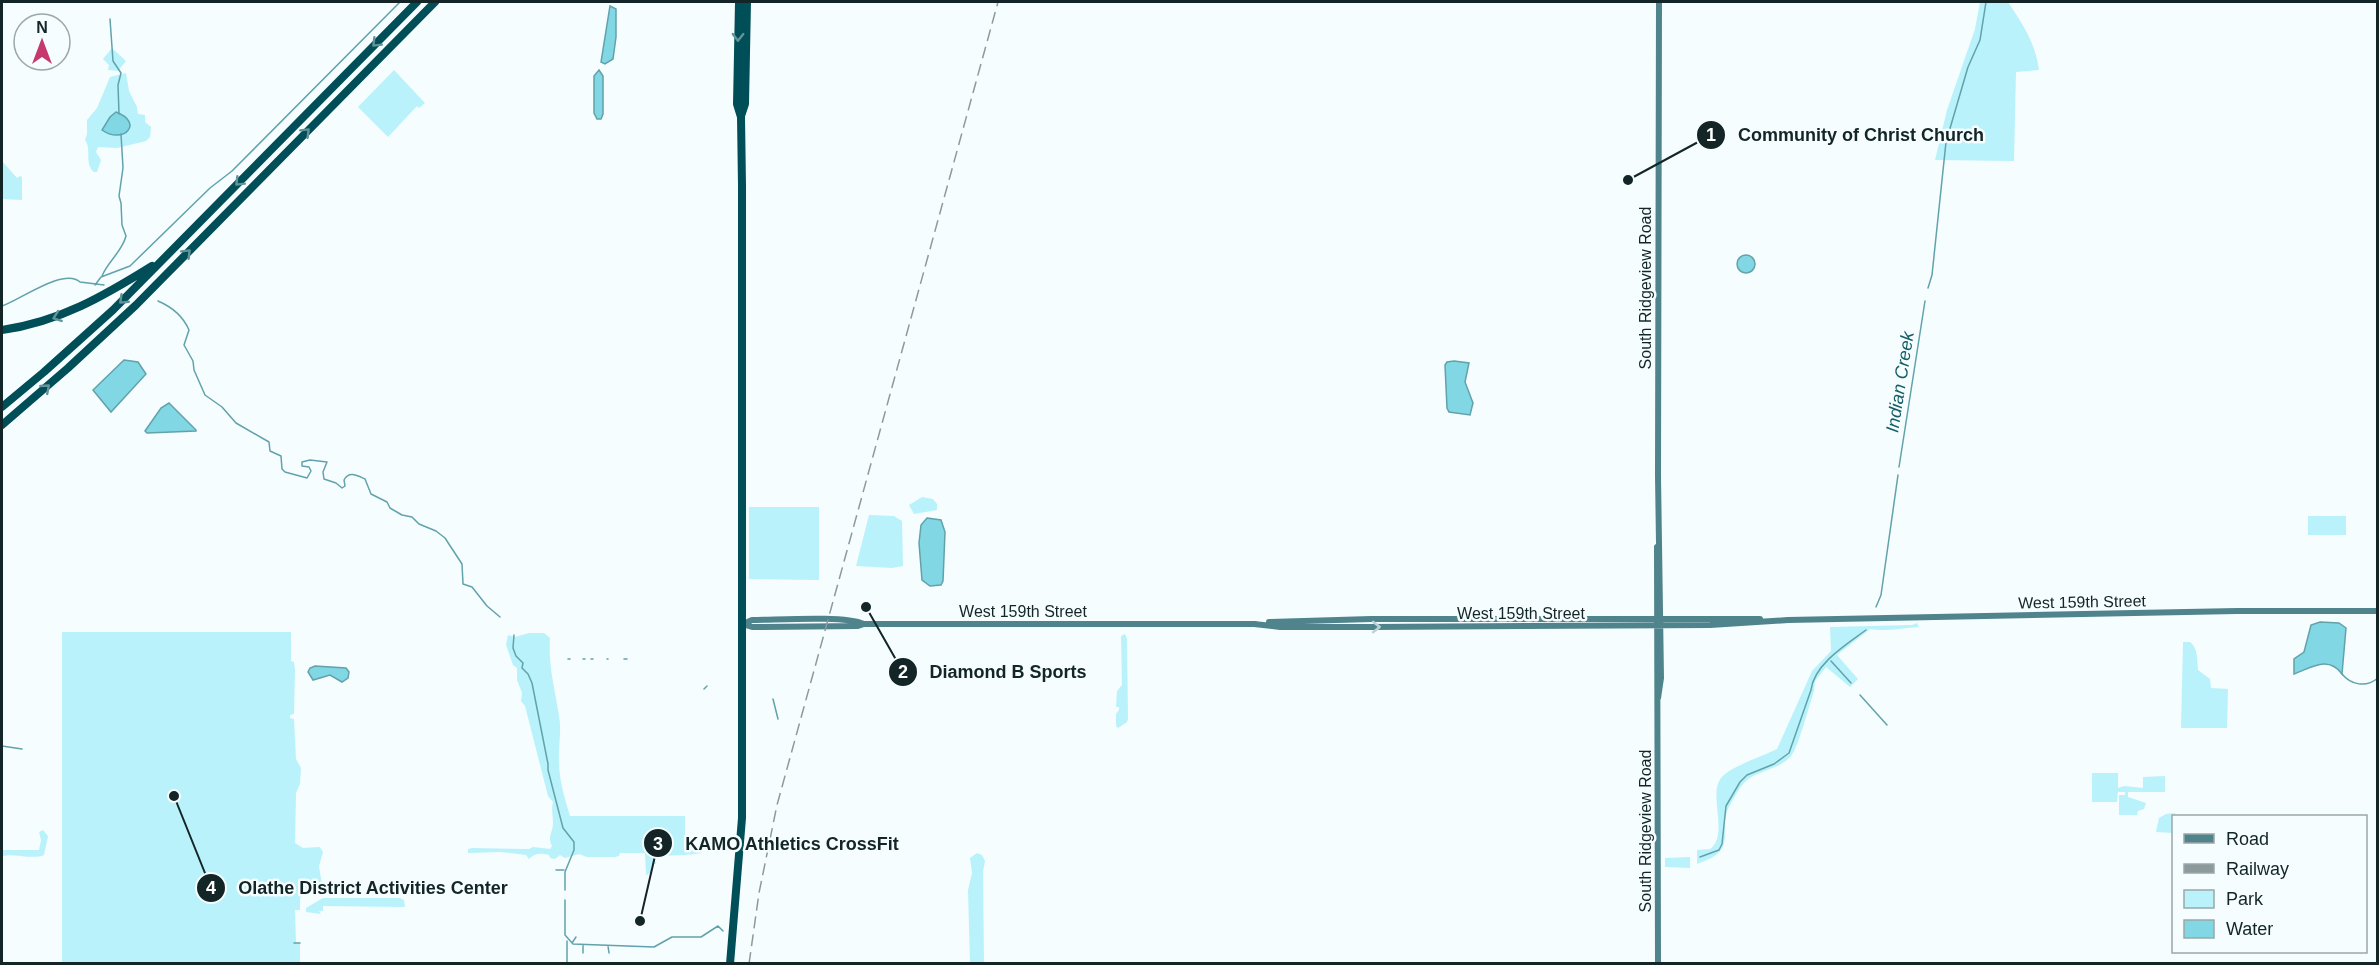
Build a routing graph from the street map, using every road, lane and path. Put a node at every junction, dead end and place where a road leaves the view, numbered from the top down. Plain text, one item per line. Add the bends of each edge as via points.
1 (417, 2) edge
2 (435, 2) edge
3 (739, 2) edge
4 (747, 2) edge
5 (1659, 2) edge
6 (741, 117) junction
7 (164, 258) junction
8 (2, 330) edge
9 (2, 407) edge
10 (2, 425) edge
11 (2378, 611) edge
12 (1658, 622) junction
13 (742, 624) junction
14 (730, 963) edge
15 (1658, 963) edge

1 -> 7 highway
10 -> 2 highway via 136,305
3 -> 6 highway via 737,104
4 - 6 highway via 745,104
5 - 12 main road, South Ridgeview Road
6 - 13 highway
7 -> 8 highway via 79,308
7 -> 9 highway via 97,325
11 - 12 main road, West 159th Street
12 - 13 main road, West 159th Street via 1371,627
12 - 15 main road, South Ridgeview Road via 1661,678
13 - 14 highway via 742,837

